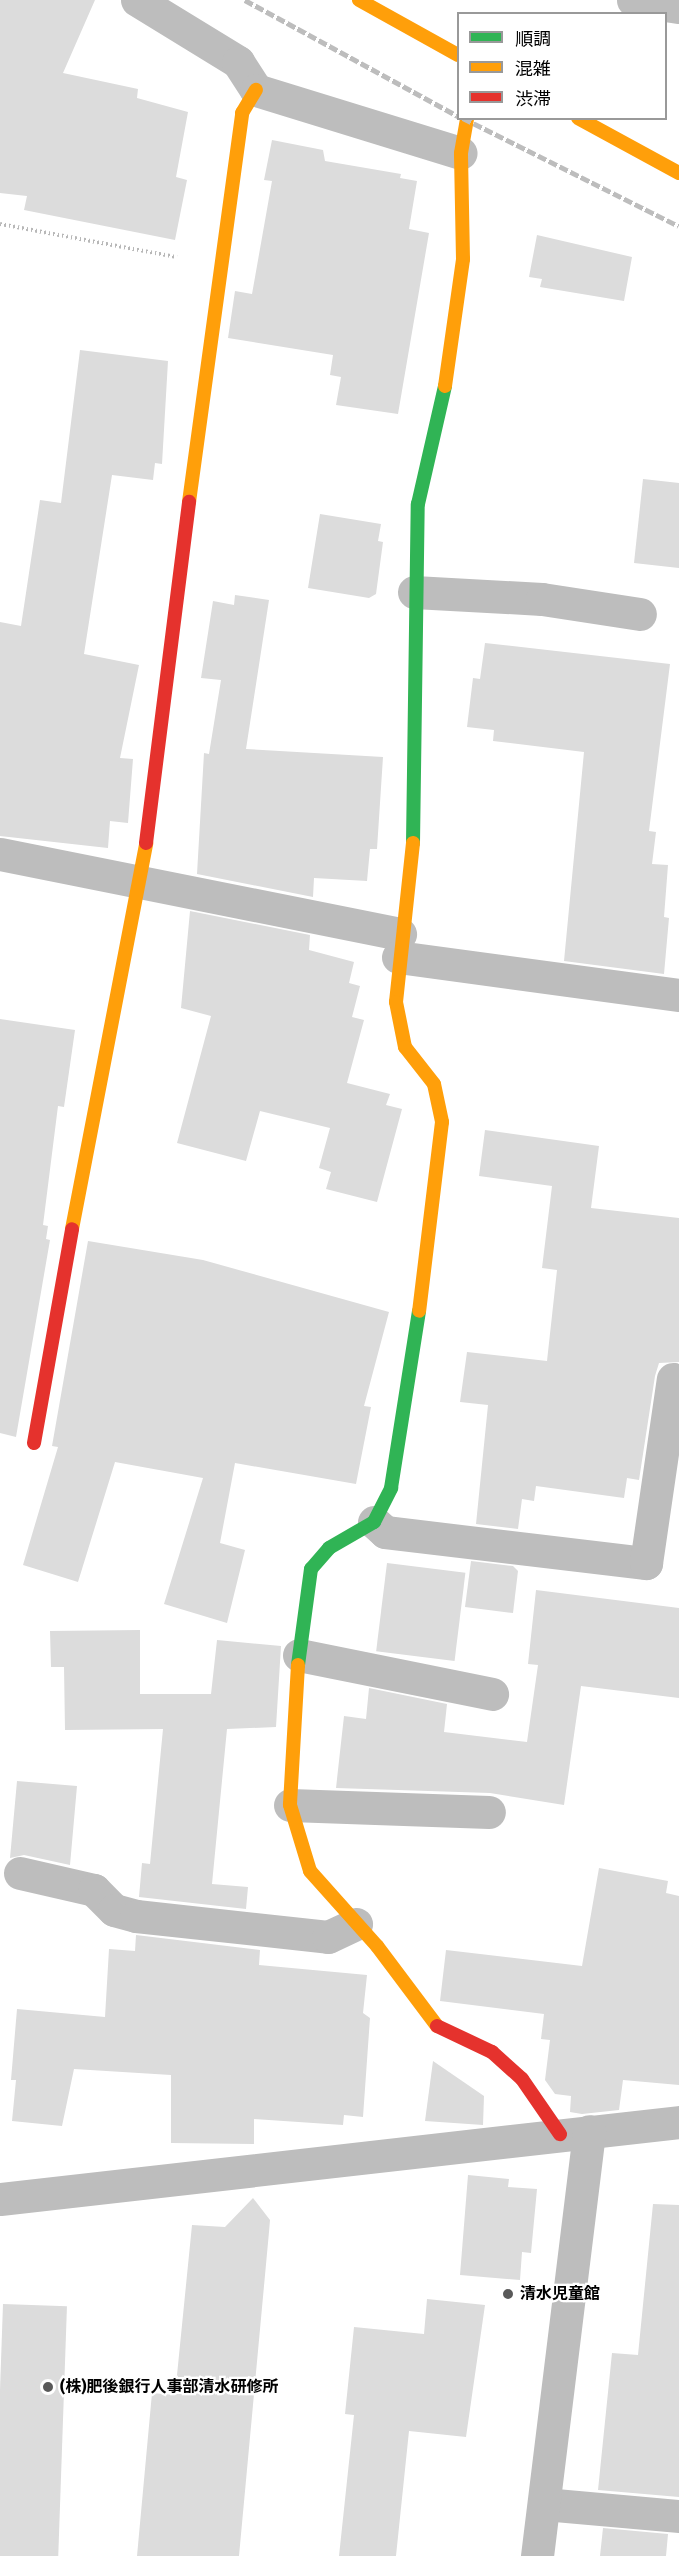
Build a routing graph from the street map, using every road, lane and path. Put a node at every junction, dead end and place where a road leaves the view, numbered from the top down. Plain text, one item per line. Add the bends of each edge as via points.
1 (137, 0) edge
2 (359, 0) edge
3 (633, 0) edge
4 (679, 7) edge
5 (457, 54) edge
6 (256, 90) junction
7 (466, 120) edge
8 (582, 120) edge
9 (461, 153) junction
10 (679, 172) edge
11 (0, 224) edge
12 (186, 252) dead end
13 (414, 592) junction
14 (640, 614) dead end
15 (0, 854) edge
16 (141, 880) junction
17 (399, 946) junction
18 (679, 995) edge
19 (673, 1379) dead end
20 (34, 1443) dead end
21 (374, 1522) junction
22 (298, 1655) junction
23 (492, 1694) dead end
24 (290, 1805) junction
25 (489, 1812) dead end
26 (20, 1873) dead end
27 (356, 1924) junction
28 (679, 2122) edge
29 (574, 2132) junction
30 (0, 2199) edge
31 (544, 2504) junction
32 (679, 2516) edge
33 (537, 2556) edge

1 - 6 street via 238,62
2 - 5 street
3 - 4 street
6 - 9 street
6 - 16 street via 242,113 221,247
7 - 9 street
8 - 10 street
9 - 13 street via 463,259 450,364 418,504
11 - 12 path via 179,257
13 - 14 street via 542,599
13 - 17 street via 416,815
15 - 16 street
16 - 17 street
16 - 20 street via 57,1298
17 - 18 street
17 - 21 street via 396,1002 405,1047 434,1084 442,1122 408,1403 391,1488
19 - 21 street via 646,1563 385,1532
21 - 22 street via 328,1548 311,1569
22 - 23 street
22 - 24 street
24 - 25 street
24 - 27 street via 310,1871
26 - 27 street via 94,1890 114,1910 136,1916 328,1937
27 - 29 street via 441,2030 492,2052
28 - 29 street
29 - 30 street
29 - 31 street
31 - 32 street
31 - 33 street

